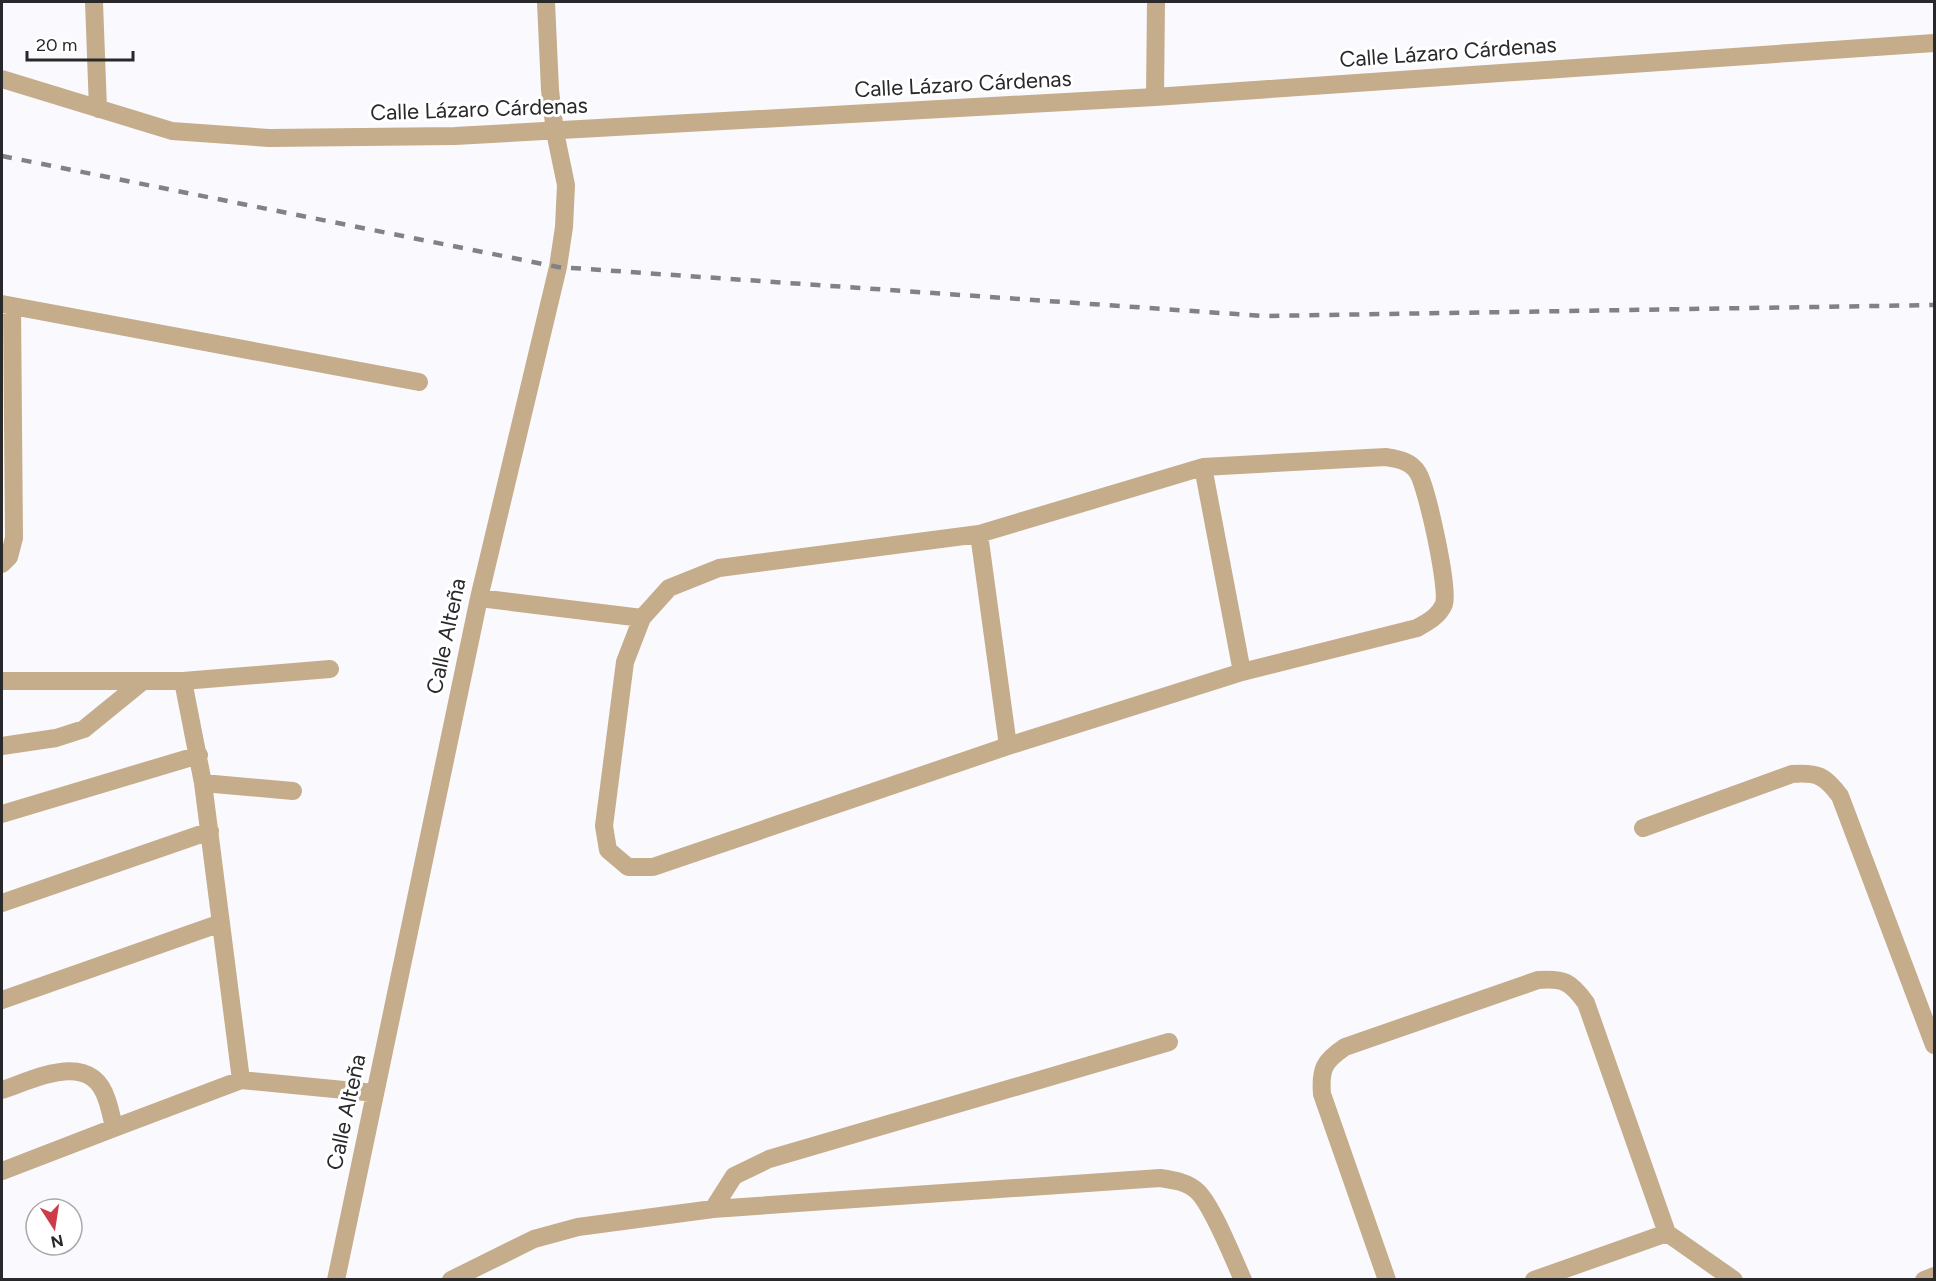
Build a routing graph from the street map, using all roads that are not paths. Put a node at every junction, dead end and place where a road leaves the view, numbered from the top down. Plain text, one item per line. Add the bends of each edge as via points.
1 (94, 2) edge
2 (546, 2) edge
3 (1156, 2) edge
4 (1935, 43) edge
5 (2, 79) edge
6 (1155, 97) junction
7 (98, 109) junction
8 (555, 132) junction
9 (7, 305) edge
10 (419, 382) dead end
11 (1203, 467) junction
12 (979, 534) junction
13 (2, 564) edge
14 (479, 598) junction
15 (642, 618) junction
16 (330, 669) dead end
17 (1242, 672) junction
18 (2, 681) edge
19 (143, 681) junction
20 (183, 681) junction
21 (2, 746) edge
22 (1008, 746) junction
23 (199, 755) junction
24 (203, 783) junction
25 (293, 791) dead end
26 (2, 814) edge
27 (1642, 828) dead end
28 (210, 831) junction
29 (2, 903) edge
30 (221, 923) junction
31 (2, 1000) edge
32 (1169, 1042) dead end
33 (1935, 1045) edge
34 (241, 1080) junction
35 (2, 1090) edge
36 (375, 1093) junction
37 (114, 1128) junction
38 (2, 1171) edge
39 (714, 1209) junction
40 (1667, 1233) junction
41 (1935, 1276) edge
42 (336, 1280) edge
43 (451, 1280) edge
44 (1243, 1280) edge
45 (1387, 1280) edge
46 (1534, 1280) edge
47 (1734, 1280) edge
48 (1924, 1280) edge

1 - 7 street
2 - 8 street, Calle Alteña
3 - 6 street
4 - 6 street, Calle Lázaro Cárdenas
5 - 7 street, Calle Lázaro Cárdenas
6 - 8 street, Calle Lázaro Cárdenas
7 - 8 street, Calle Lázaro Cárdenas via 172,131 269,138
8 - 14 street, Calle Alteña via 566,184 558,267
9 - 10 street
9 - 13 street via 14,537 9,557
11 - 12 street
11 - 17 street
11 - 17 street via 1386,457 1403,460 1417,470 1424,486 1445,584 1444,603 1434,619 1417,628
12 - 15 street via 719,568 669,588
12 - 22 street
14 - 15 street
14 - 36 street, Calle Alteña
15 - 22 street via 625,662 604,826 608,850 628,867 653,867
16 - 20 street
17 - 22 street
18 - 19 street
19 - 20 street
19 - 21 street via 84,729 56,738
20 - 23 street
23 - 24 street
23 - 26 street
24 - 25 street
24 - 28 street
27 - 33 street via 1792,774 1811,773 1828,781 1840,796
28 - 29 street
28 - 30 street
30 - 31 street
30 - 34 street
32 - 39 street via 769,1159 734,1176
34 - 36 street
34 - 37 street
35 - 37 street via 58,1071 79,1070 97,1080 107,1098
36 - 42 street, Calle Alteña
37 - 38 street
39 - 43 street via 578,1227 534,1239
39 - 44 street via 1160,1178 1180,1181 1198,1192
40 - 45 street via 1586,1003 1575,987 1558,978 1538,980 1345,1047 1329,1058 1320,1076 1322,1094
40 - 46 street
40 - 47 street
41 - 48 street

